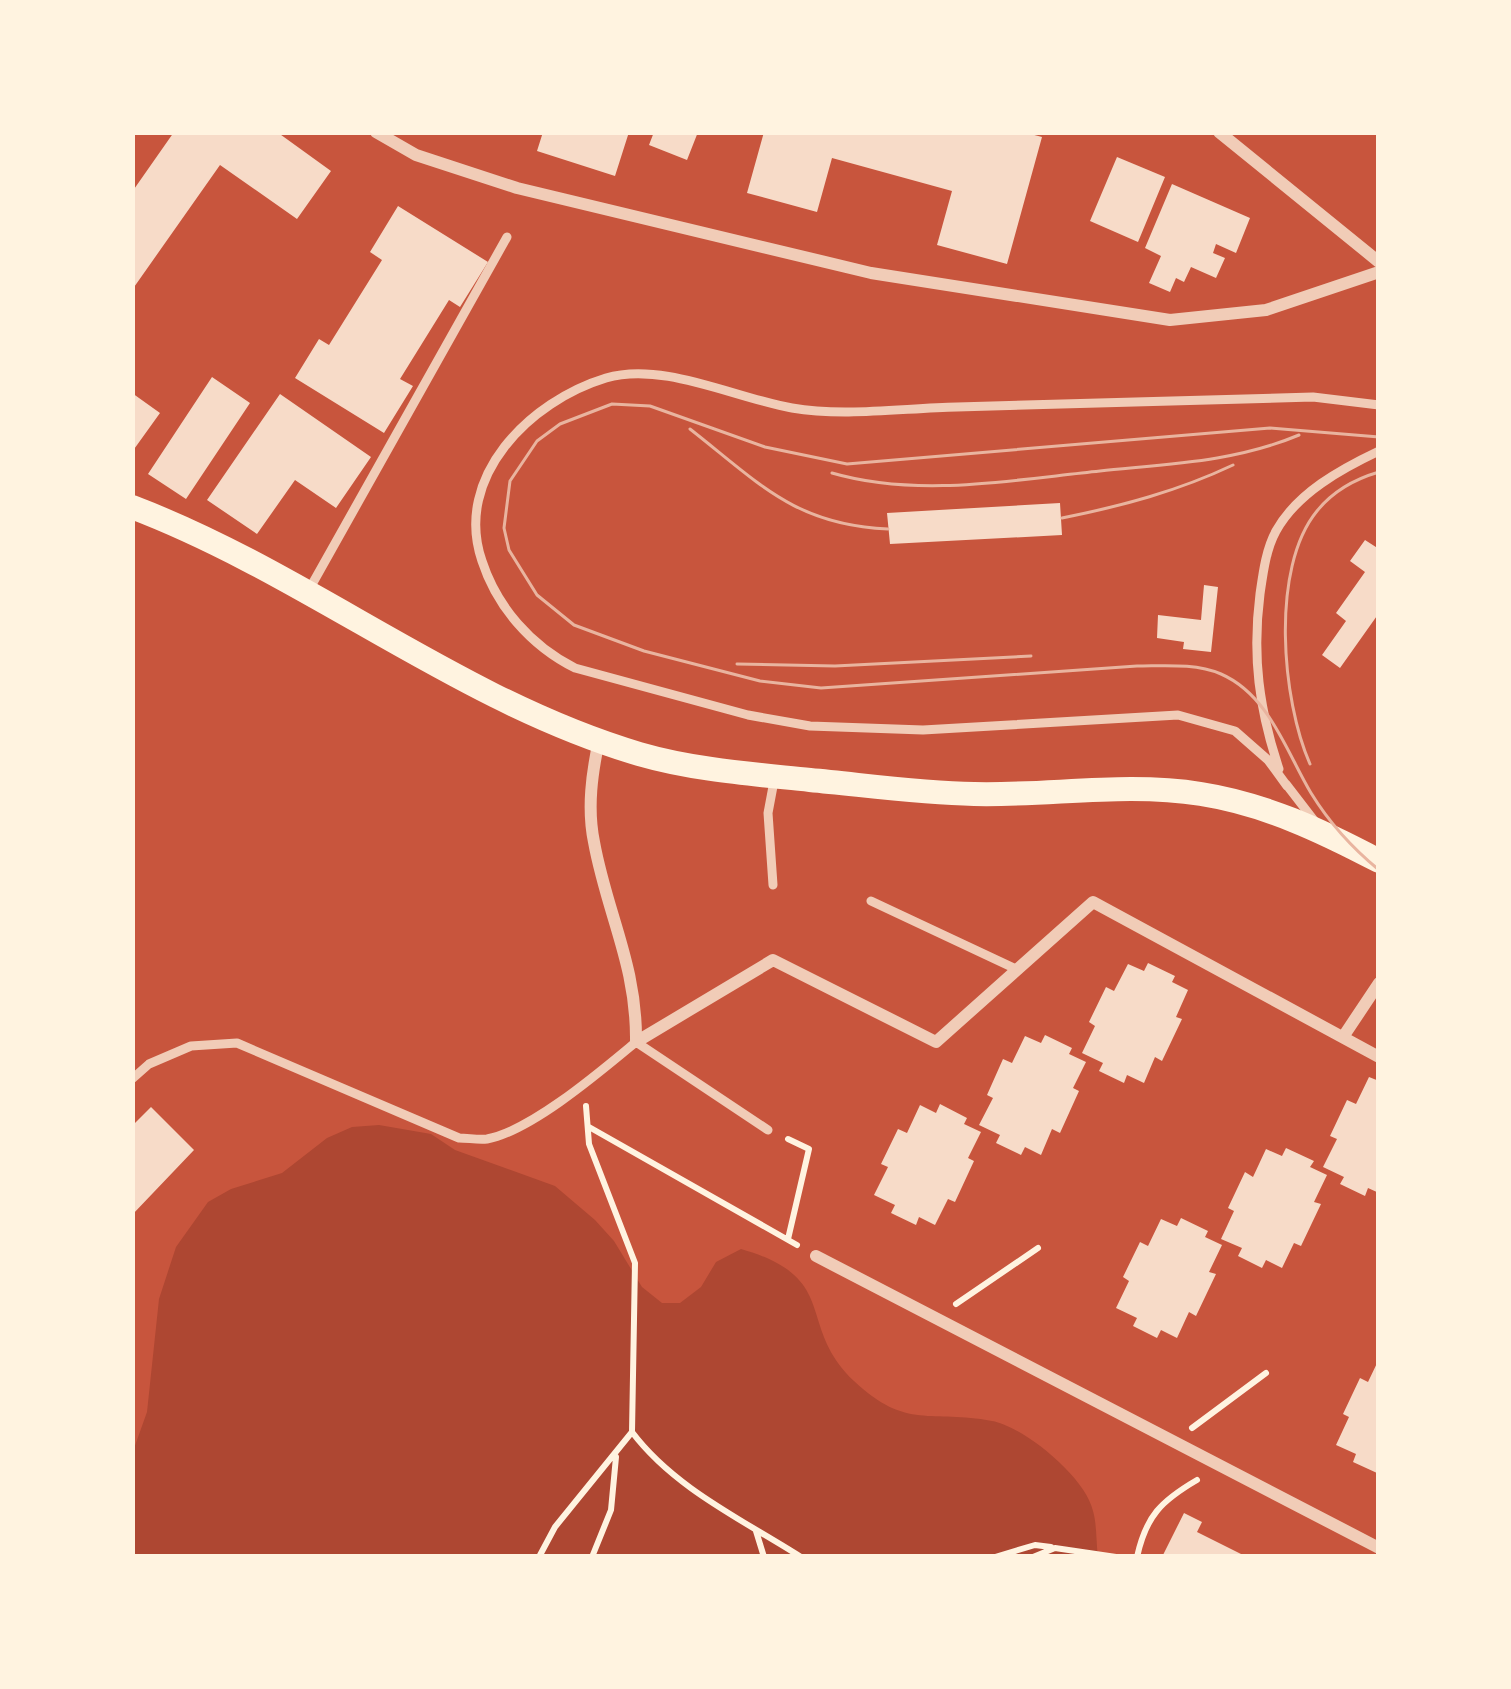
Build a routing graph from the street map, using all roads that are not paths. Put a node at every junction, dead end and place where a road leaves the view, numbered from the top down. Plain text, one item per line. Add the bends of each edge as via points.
1 (376, 132) edge
2 (1219, 132) edge
3 (507, 237) dead end
4 (1379, 262) edge
5 (1379, 272) edge
6 (1379, 405) edge
7 (1379, 452) edge
8 (132, 507) edge
9 (308, 593) junction
10 (599, 740) junction
11 (775, 776) junction
12 (1287, 786) junction
13 (1323, 832) junction
14 (1379, 861) edge
15 (772, 885) dead end
16 (871, 902) dead end
17 (1018, 970) junction
18 (1379, 983) edge
19 (1343, 1037) junction
20 (636, 1042) junction
21 (1379, 1058) edge
22 (132, 1079) edge
23 (768, 1130) road end
24 (816, 1256) road end
25 (1379, 1547) edge

1 - 5 street via 416,155 517,188 871,273 1170,320 1266,310
2 - 4 street
3 - 9 lane
6 - 12 lane via 1313,397 814,410 638,370 543,410 497,454 478,497 476,545 503,607 575,668 810,726 922,730 1178,715 1235,731
7 - 12 lane via 1301,501 1274,533 1265,562 1256,674
8 - 9 main road
9 - 10 main road via 472,684
10 - 11 main road via 672,762
10 - 20 street via 594,842 630,965
11 - 13 main road via 974,794 1162,789 1258,807
11 - 15 lane
12 - 13 lane
13 - 14 main road
16 - 17 lane
17 - 19 street via 1093,902
17 - 20 street via 936,1042 773,960
18 - 19 street
19 - 21 street
20 - 22 lane via 584,1085 487,1139 459,1138 237,1043 191,1046
20 - 23 lane
24 - 25 street

